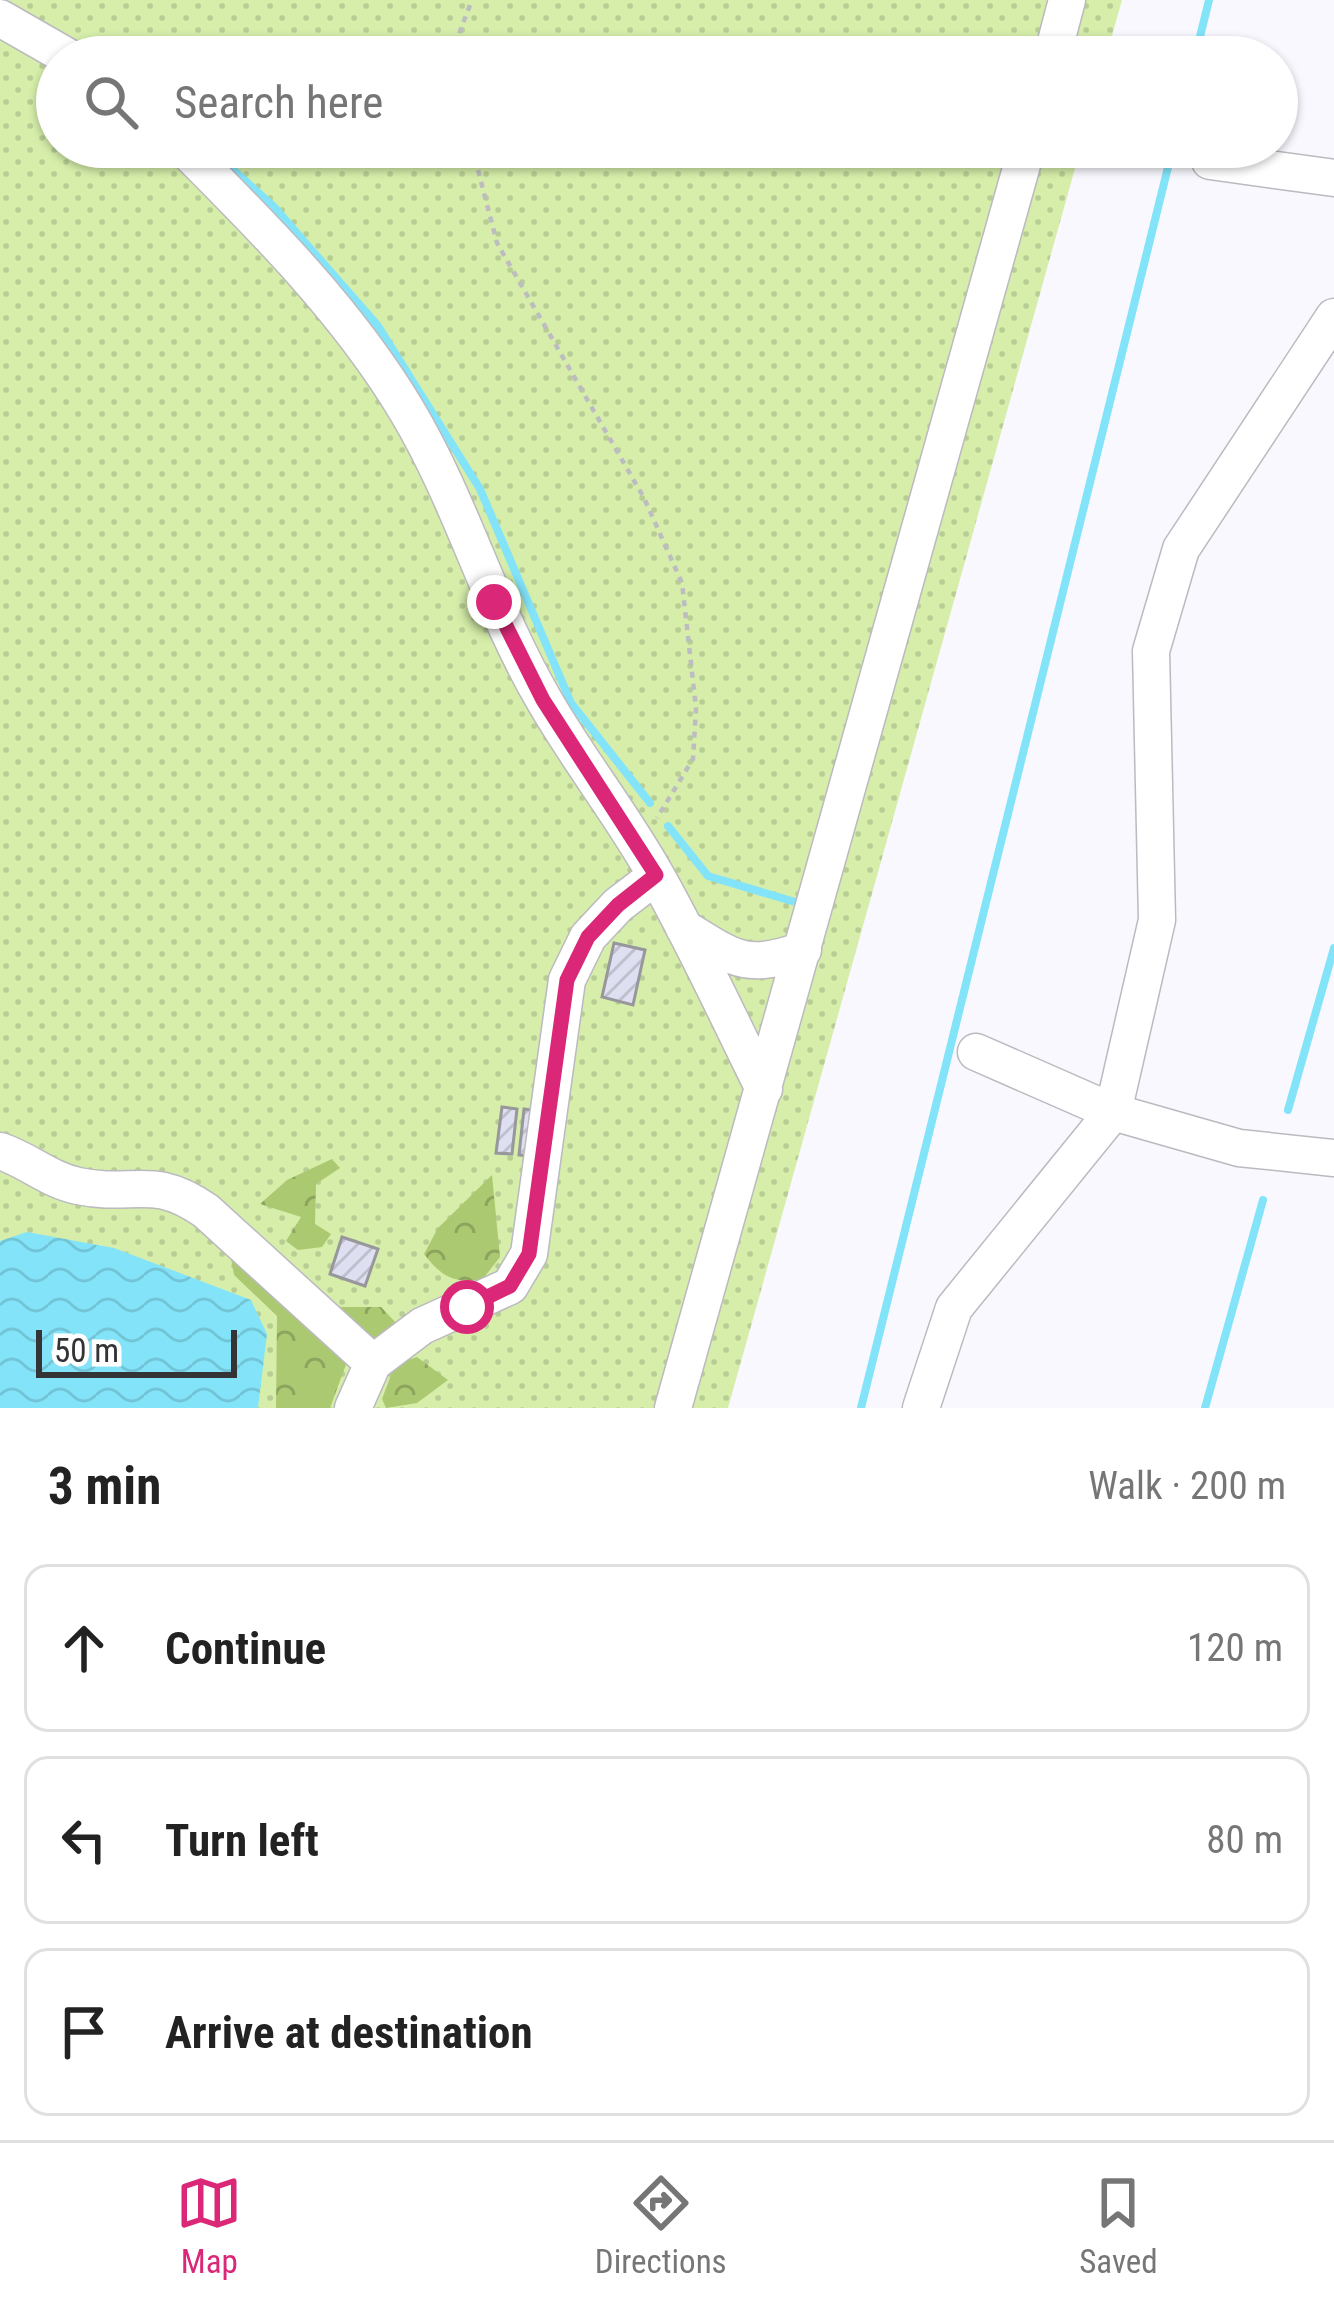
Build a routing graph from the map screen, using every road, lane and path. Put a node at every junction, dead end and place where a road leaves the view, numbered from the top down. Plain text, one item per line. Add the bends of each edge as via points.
1 (472, 0) edge
2 (1067, 0) edge
3 (0, 18) edge
4 (459, 36) edge
5 (1058, 36) edge
6 (36, 39) edge
7 (204, 168) edge
8 (477, 168) edge
9 (1021, 168) edge
10 (1261, 168) edge
11 (1334, 178) edge
12 (1334, 316) edge
13 (648, 862) junction
14 (684, 928) junction
15 (803, 950) junction
16 (976, 1052) dead end
17 (764, 1089) junction
18 (1112, 1112) junction
19 (0, 1151) edge
20 (1334, 1158) edge
21 (373, 1363) junction
22 (352, 1408) edge
23 (674, 1408) edge
24 (921, 1408) edge

1 - 4 path
2 - 5 street
3 - 6 street
7 - 13 street via 355,335 407,411 543,700
8 - 13 path via 497,243 644,498 682,583 696,707 693,759
9 - 15 street
10 - 11 street
12 - 18 street via 1181,549 1151,651 1157,920
13 - 14 street
13 - 21 street via 588,937 567,980 529,1254 510,1286 422,1326
14 - 15 street via 738,961
14 - 17 street
15 - 17 street
16 - 18 street
17 - 23 street
18 - 20 street via 1239,1148
18 - 24 street via 954,1308
19 - 21 street via 82,1187 178,1192
21 - 22 street

